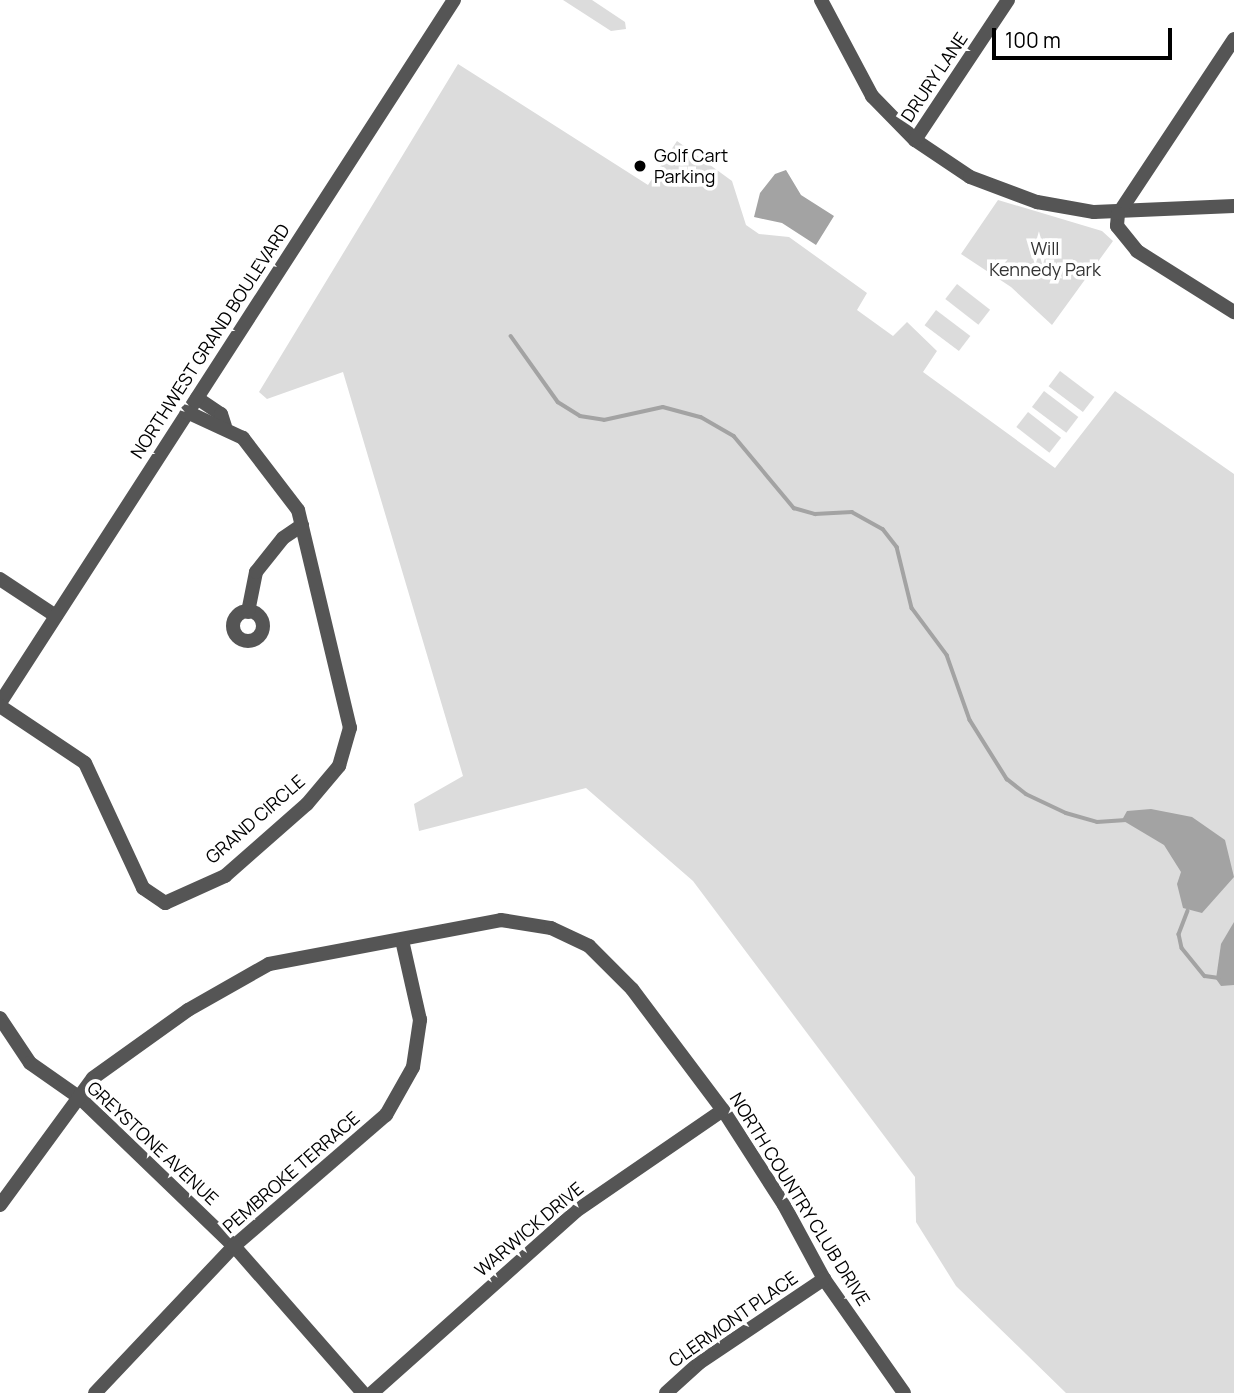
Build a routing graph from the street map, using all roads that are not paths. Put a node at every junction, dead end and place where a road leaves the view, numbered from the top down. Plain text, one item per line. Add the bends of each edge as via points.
1 (454, 0) edge
2 (821, 0) edge
3 (1008, 0) edge
4 (1234, 39) edge
5 (915, 140) junction
6 (1234, 206) edge
7 (1118, 215) junction
8 (1234, 312) edge
9 (197, 398) junction
10 (187, 412) junction
11 (225, 426) junction
12 (302, 525) junction
13 (0, 579) edge
14 (248, 612) dead end
15 (56, 616) junction
16 (0, 705) edge
17 (402, 940) junction
18 (0, 1018) edge
19 (80, 1098) junction
20 (723, 1110) junction
21 (0, 1205) edge
22 (234, 1246) junction
23 (824, 1279) junction
24 (95, 1393) edge
25 (363, 1393) edge
26 (372, 1393) edge
27 (666, 1393) edge
28 (904, 1393) edge

1 - 9 street, NORTHWEST GRAND BOULEVARD
2 - 5 street via 872,96
3 - 5 street, DRURY LANE
4 - 7 street
5 - 7 street via 959,171 1014,195 1063,208
6 - 7 street
7 - 8 street via 1117,226 1127,244
9 - 10 street, NORTHWEST GRAND BOULEVARD
9 - 11 street, GRAND CIRCLE via 221,414
10 - 11 street, GRAND CIRCLE via 212,426
10 - 15 street, NORTHWEST GRAND BOULEVARD
11 - 12 street, GRAND CIRCLE via 243,438 279,479
12 - 14 street via 283,538 256,572
12 - 16 street, GRAND CIRCLE via 351,728 339,766 307,804 225,876 165,903 155,898 143,888 85,763
13 - 15 street
15 - 16 street, NORTHWEST GRAND BOULEVARD
17 - 19 street, NORTH COUNTRY CLUB DRIVE via 269,964 188,1010 103,1070
17 - 20 street, NORTH COUNTRY CLUB DRIVE via 501,920 551,928 589,946 632,989
17 - 22 street, PEMBROKE TERRACE via 419,1020 413,1068 386,1115
18 - 19 street, GREYSTONE AVENUE via 30,1063
19 - 21 street, NORTH COUNTRY CLUB DRIVE
19 - 22 street, GREYSTONE AVENUE
20 - 23 street, NORTH COUNTRY CLUB DRIVE via 784,1205
20 - 26 street, WARWICK DRIVE via 576,1211
22 - 24 street, PEMBROKE TERRACE
22 - 25 street, GREYSTONE AVENUE
23 - 27 street, CLERMONT PLACE via 699,1363
23 - 28 street, NORTH COUNTRY CLUB DRIVE

